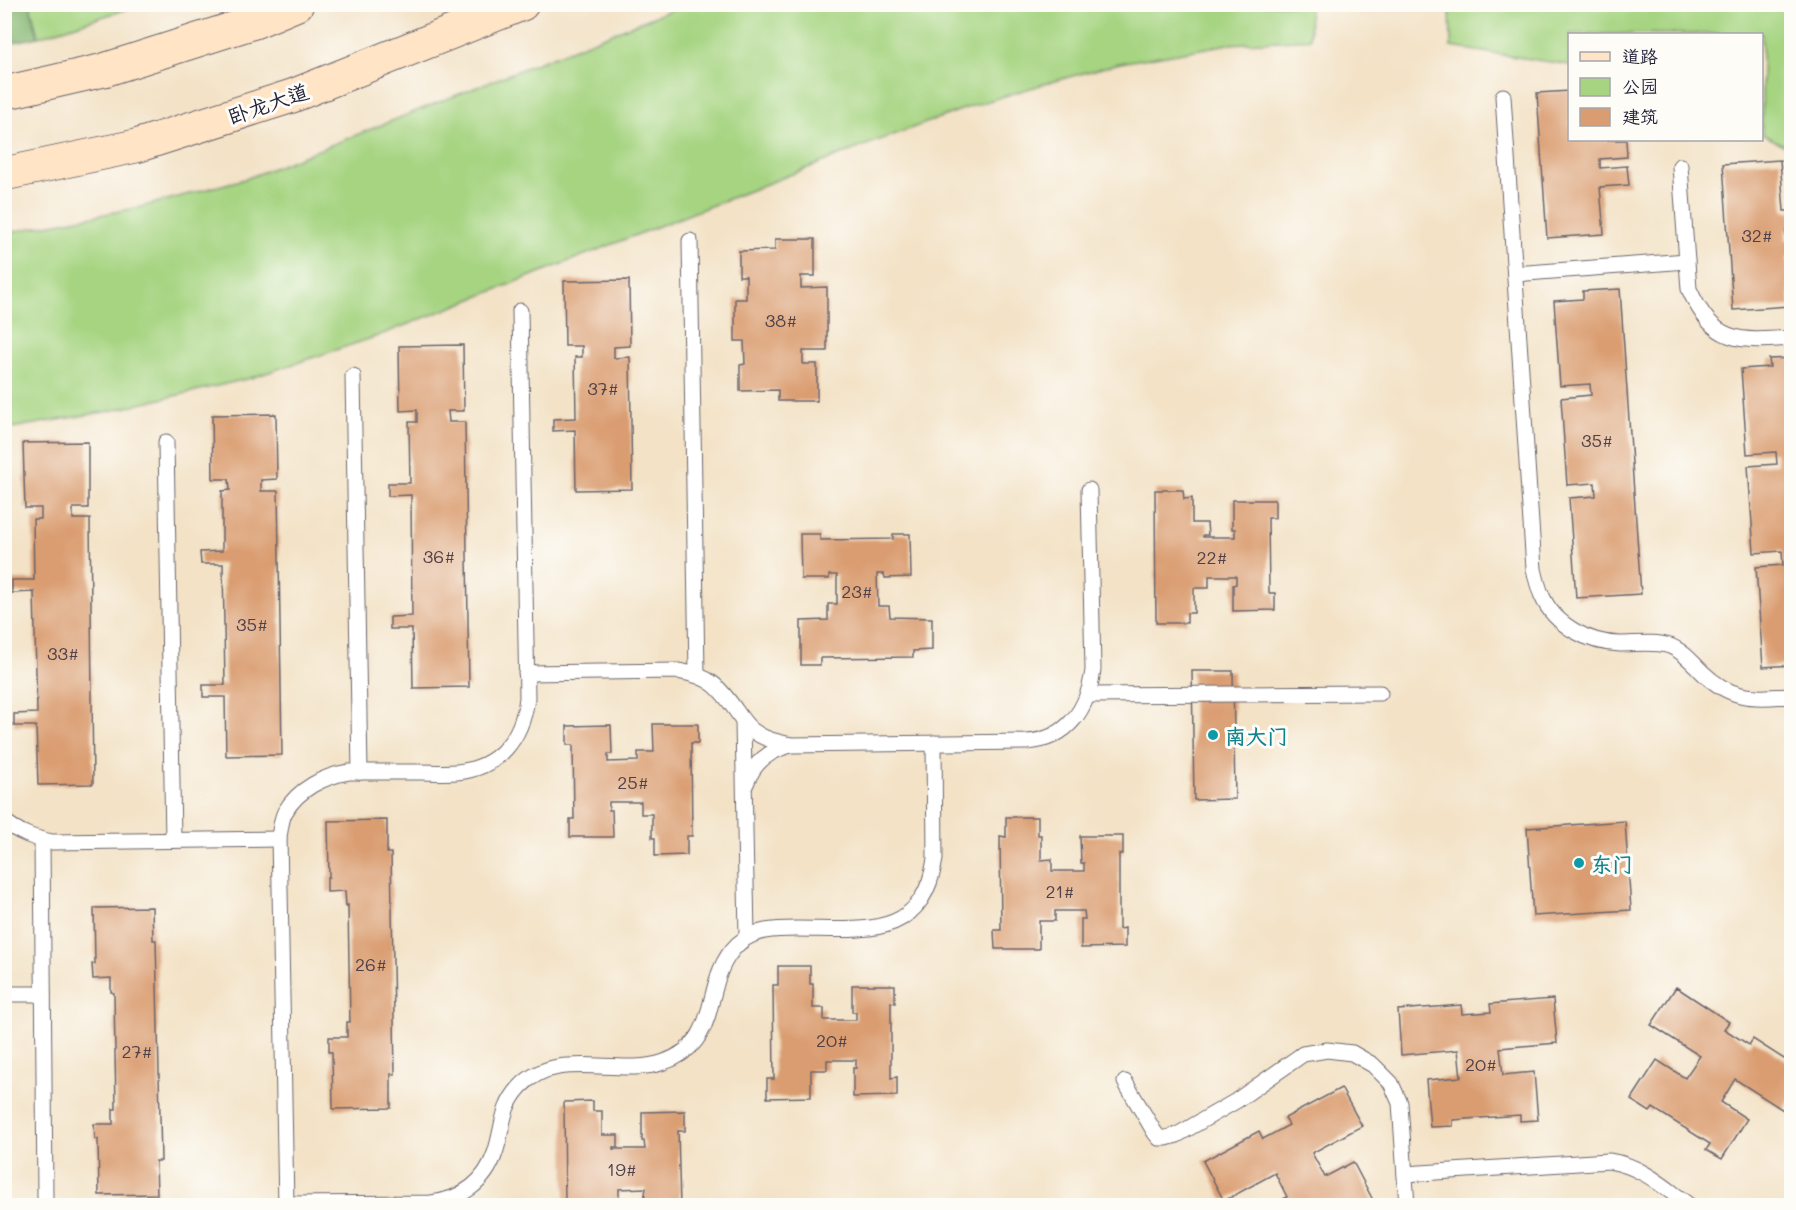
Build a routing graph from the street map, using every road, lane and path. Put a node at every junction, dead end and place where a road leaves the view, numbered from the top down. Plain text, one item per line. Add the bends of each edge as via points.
1 (297, 4) edge
2 (522, 4) edge
3 (4, 93) edge
4 (1503, 96) dead end
5 (1680, 166) dead end
6 (4, 174) edge
7 (690, 241) dead end
8 (1687, 261) junction
9 (1515, 274) junction
10 (520, 311) dead end
11 (1791, 338) edge
12 (353, 376) dead end
13 (166, 442) dead end
14 (1089, 490) dead end
15 (526, 673) junction
16 (697, 674) junction
17 (1380, 693) dead end
18 (1088, 695) junction
19 (1791, 696) edge
20 (743, 721) junction
21 (934, 743) junction
22 (791, 745) junction
23 (360, 772) junction
24 (744, 790) junction
25 (4, 821) edge
26 (279, 839) junction
27 (42, 840) junction
28 (173, 840) junction
29 (747, 936) junction
30 (4, 994) edge
31 (43, 994) junction
32 (1125, 1082) dead end
33 (1405, 1174) junction
34 (1668, 1190) junction
35 (45, 1197) dead end
36 (286, 1205) edge
37 (1407, 1206) edge
38 (1676, 1206) edge
39 (1690, 1206) edge

1 - 3 main road via 254,22 104,70
2 - 6 main road, 卧龙大道 via 292,96 136,146
4 - 9 lane
5 - 8 lane
7 - 16 lane
8 - 9 lane
8 - 11 lane via 1689,289 1709,323 1728,336 1751,341
9 - 19 lane via 1534,569 1542,597 1557,618 1576,633 1599,643 1671,647 1731,693 1750,698
10 - 15 lane
12 - 23 lane
13 - 28 lane
14 - 18 lane via 1093,670
15 - 16 lane
15 - 23 lane via 525,715 518,733 495,759 481,767 457,772
16 - 20 lane via 724,694
17 - 18 lane
18 - 21 lane via 1085,705 1063,729 1037,741
20 - 22 lane via 763,737
20 - 24 lane
21 - 22 lane
21 - 29 lane via 935,859 930,883 918,905 897,921 869,929 783,929
22 - 24 lane via 760,761
23 - 26 lane via 336,774 306,789 284,814
24 - 29 lane
25 - 27 lane via 16,831
26 - 28 lane
26 - 36 lane
27 - 28 lane
27 - 31 lane
29 - 36 lane via 722,965 708,1021 681,1053 646,1065 562,1066 543,1071 509,1099 488,1168 479,1182 463,1194 431,1203
30 - 31 lane
31 - 35 lane
32 - 33 lane via 1155,1133 1166,1138 1236,1101 1303,1054 1327,1050 1352,1053 1373,1065 1391,1083 1400,1103
33 - 34 lane via 1610,1161 1641,1170
33 - 37 lane
34 - 38 lane
34 - 39 lane

